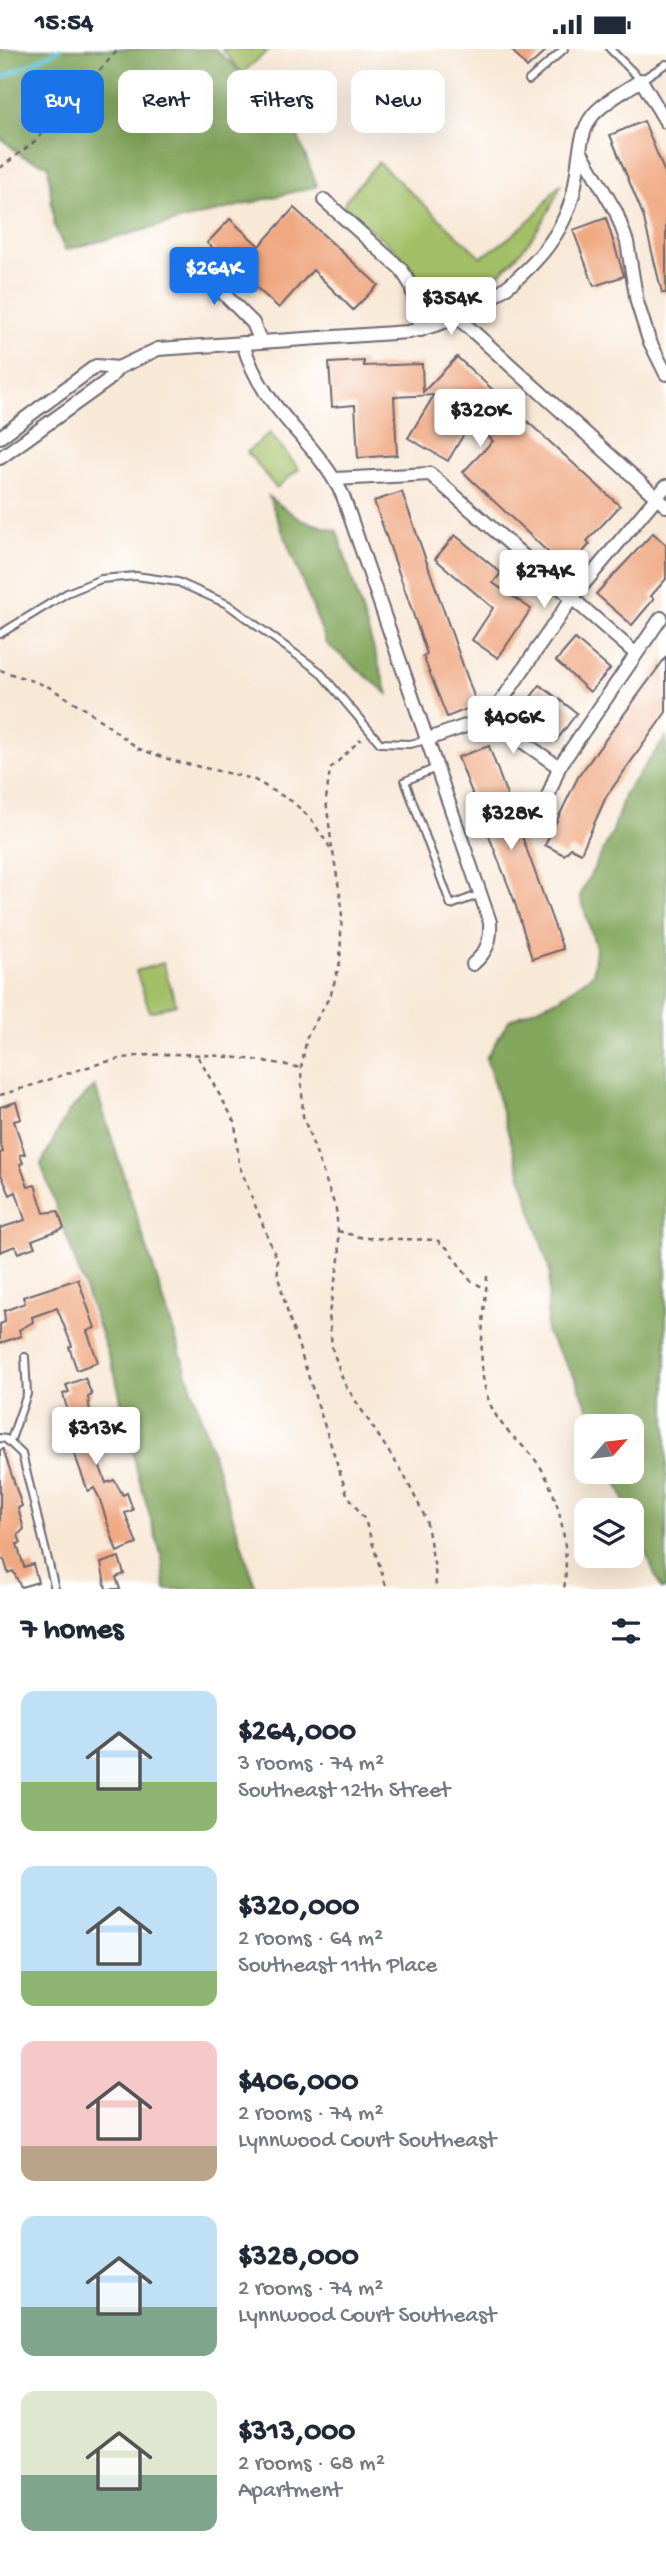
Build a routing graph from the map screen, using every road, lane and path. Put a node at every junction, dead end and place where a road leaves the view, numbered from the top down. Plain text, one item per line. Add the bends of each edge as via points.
1 (119, 49) edge
2 (564, 49) edge
3 (610, 49) edge
4 (666, 64) edge
5 (529, 80) dead end
6 (641, 80) junction
7 (666, 122) edge
8 (581, 152) junction
9 (0, 168) edge
10 (324, 201) dead end
11 (189, 259) dead end
12 (456, 316) junction
13 (421, 330) junction
14 (261, 342) junction
15 (243, 343) junction
16 (118, 367) junction
17 (666, 374) edge
18 (0, 437) edge
19 (0, 459) edge
20 (335, 479) junction
21 (666, 486) edge
22 (661, 502) edge
23 (572, 599) junction
24 (661, 618) dead end
25 (0, 634) edge
26 (636, 654) junction
27 (0, 670) edge
28 (487, 717) junction
29 (368, 732) junction
30 (428, 739) junction
31 (438, 767) junction
32 (559, 767) junction
33 (539, 821) dead end
34 (333, 852) junction
35 (481, 894) junction
36 (473, 964) dead end
37 (198, 1057) junction
38 (301, 1068) junction
39 (0, 1095) edge
40 (338, 1231) junction
41 (487, 1276) dead end
42 (486, 1289) junction
43 (25, 1357) dead end
44 (0, 1438) edge
45 (10, 1442) junction
46 (55, 1589) edge
47 (387, 1589) edge
48 (436, 1589) edge
49 (564, 1589) edge

1 - 9 path via 34,142
2 - 5 lane
3 - 6 lane
4 - 6 lane
6 - 7 street
6 - 8 street via 592,116
8 - 12 street via 572,199 546,249 499,292
8 - 17 street via 616,212 627,242 637,302
10 - 13 street via 401,269 411,285
11 - 14 street via 253,323
12 - 13 street
12 - 22 street
13 - 14 street
14 - 15 street
15 - 16 street via 158,349
15 - 20 street via 251,371 265,394
16 - 18 street via 96,366
16 - 19 street via 107,381
20 - 23 street via 430,474
20 - 30 street
21 - 22 street
22 - 23 street
23 - 26 street
23 - 28 street
24 - 26 street
25 - 29 lane via 67,593 101,579 136,576 178,582 227,604 319,671
26 - 32 street
27 - 34 path via 47,686 87,709 139,749 253,779 311,819
28 - 30 street
28 - 32 street
29 - 30 lane via 380,743
29 - 34 path via 330,769 326,800
30 - 31 street
31 - 35 street
31 - 35 lane via 405,781 451,905
32 - 33 street
34 - 38 path via 342,907 340,962 331,994 307,1037
35 - 36 street via 491,922 491,938 484,955
37 - 38 path via 260,1059
37 - 39 path via 123,1058
37 - 47 path via 235,1122 239,1165 278,1260 288,1314 347,1494 365,1520
38 - 40 path via 303,1116 336,1209
40 - 42 path via 364,1238 437,1240 470,1280
40 - 48 path via 340,1254 329,1313 332,1349 344,1383 404,1475 426,1519
41 - 42 path
42 - 49 path via 483,1351 489,1399 505,1428 541,1467 555,1499
43 - 45 lane via 27,1394
44 - 45 lane
45 - 46 lane via 22,1454

